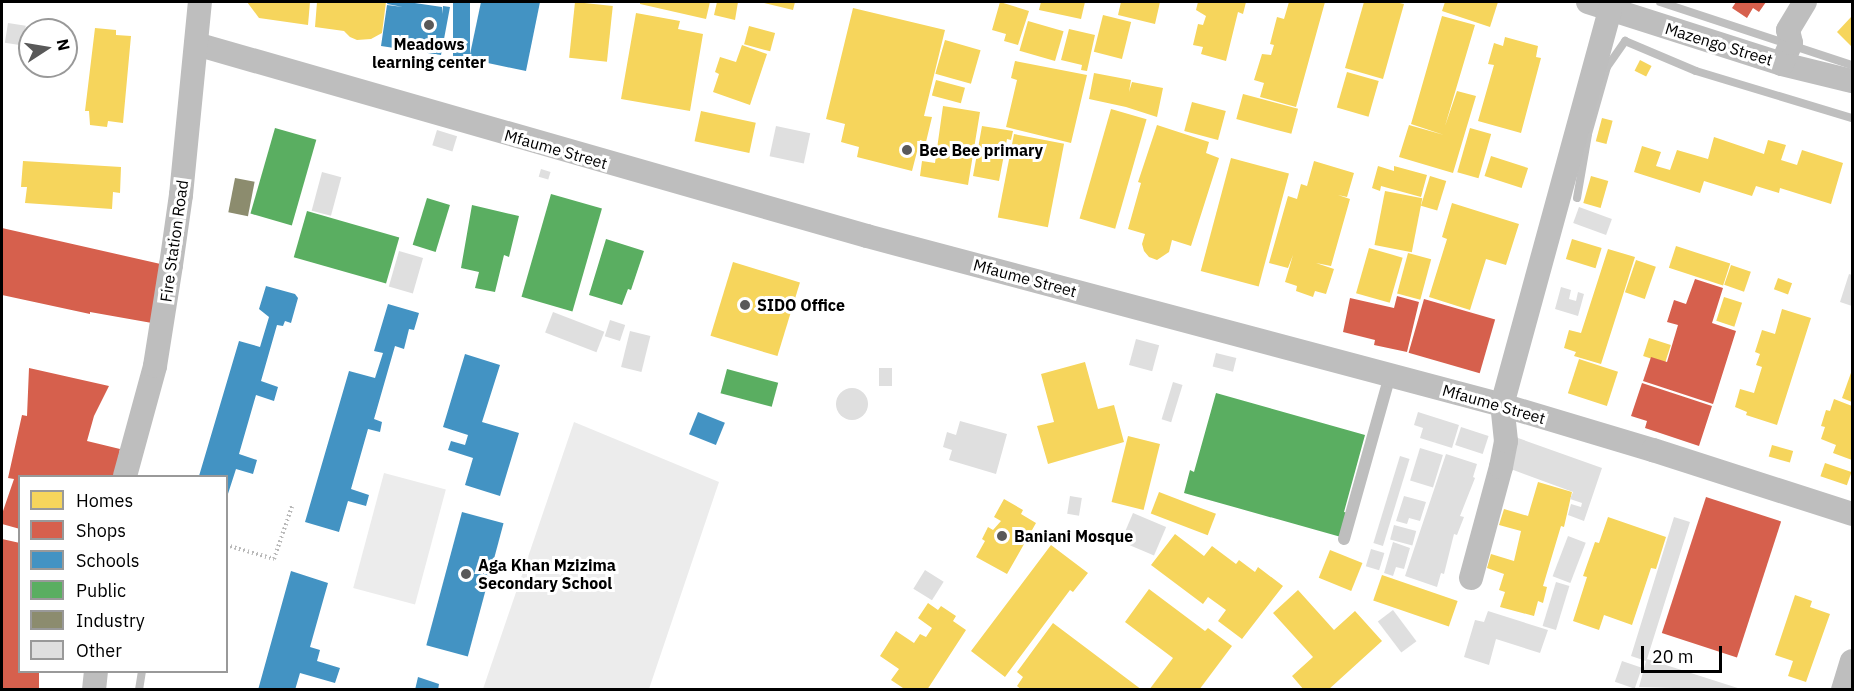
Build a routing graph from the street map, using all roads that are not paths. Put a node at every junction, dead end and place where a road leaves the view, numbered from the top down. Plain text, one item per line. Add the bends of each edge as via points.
1 (200, 2) edge
2 (1805, 2) edge
3 (1599, 6) edge
4 (196, 44) junction
5 (1782, 64) junction
6 (1852, 81) edge
7 (1390, 375) junction
8 (1502, 405) junction
9 (126, 475) edge
10 (1852, 514) edge
11 (1344, 539) dead end
12 (1472, 578) dead end
13 (1852, 661) edge
14 (96, 673) edge
15 (94, 690) edge
16 (1843, 690) edge

1 - 4 street, Fire Station Road
2 - 5 street via 1788,30 1791,43
3 - 5 street, Mazengo Street
3 - 8 street
4 - 7 street, Mfaume Street via 856,233
4 - 9 street, Fire Station Road via 168,287 155,366
5 - 6 street, Mazengo Street
7 - 8 street, Mfaume Street
7 - 11 lane
8 - 10 street, Mfaume Street
8 - 12 street via 1506,441
13 - 16 street
14 - 15 street

